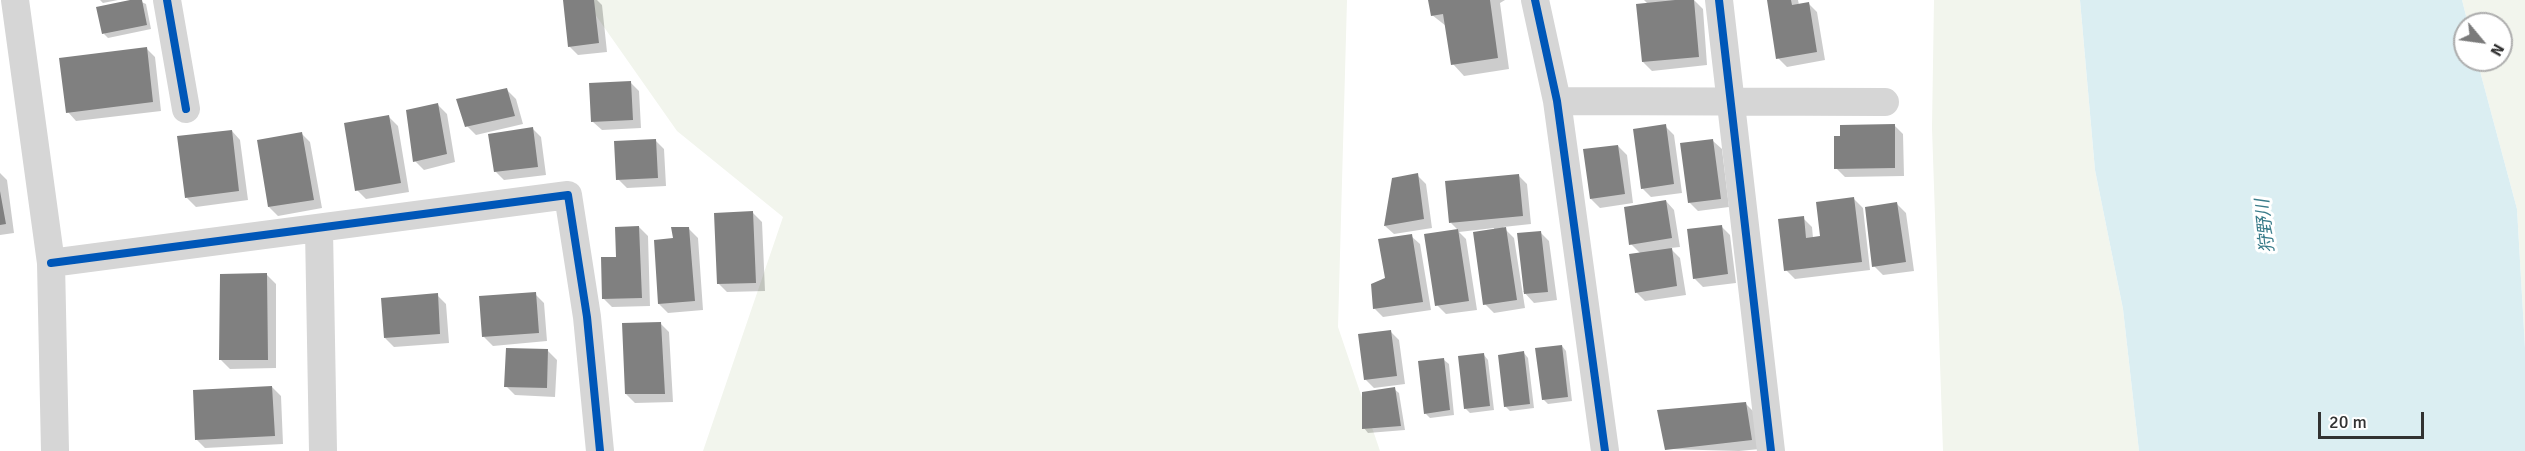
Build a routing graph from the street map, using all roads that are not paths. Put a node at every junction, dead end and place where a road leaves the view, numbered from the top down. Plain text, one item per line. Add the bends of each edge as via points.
1 (15, 0) edge
2 (167, 0) edge
3 (1535, 0) edge
4 (1719, 0) edge
5 (1557, 101) junction
6 (1885, 102) dead end
7 (1731, 103) junction
8 (186, 109) dead end
9 (319, 230) junction
10 (51, 263) junction
11 (55, 451) edge
12 (323, 451) edge
13 (600, 451) edge
14 (1605, 451) edge
15 (1771, 451) edge

1 - 10 street
2 - 8 street
3 - 5 street
4 - 7 street
5 - 7 street
5 - 14 street
6 - 7 street
7 - 15 street
9 - 10 street
9 - 12 street
9 - 13 street via 568,195 587,317
10 - 11 street

